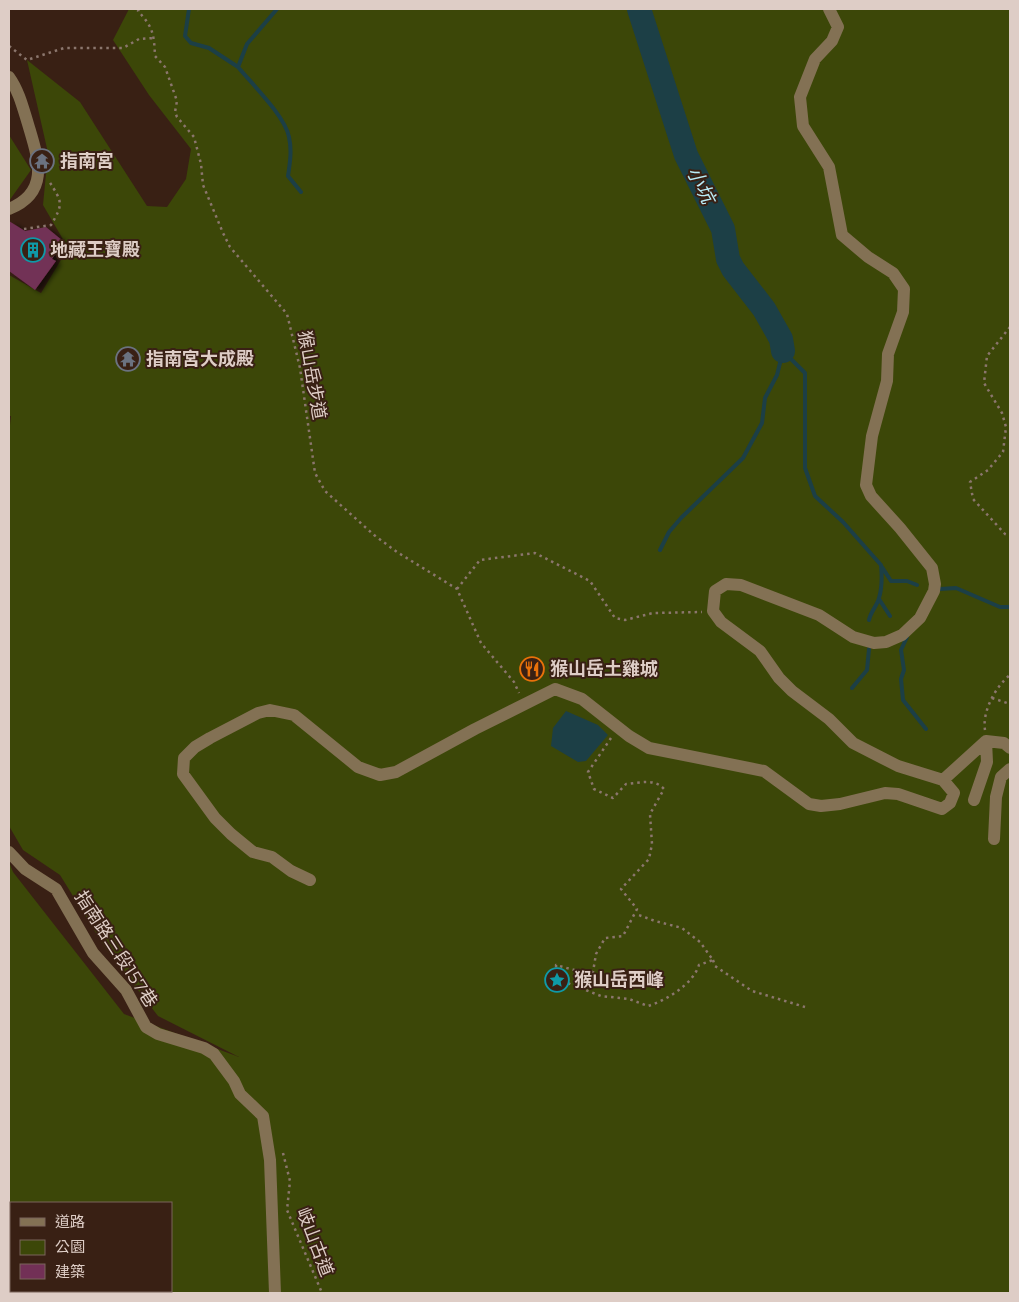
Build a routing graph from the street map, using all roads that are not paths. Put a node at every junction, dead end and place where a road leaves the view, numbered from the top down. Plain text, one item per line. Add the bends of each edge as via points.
1 (829, 9) edge
2 (9, 77) edge
3 (9, 209) edge
4 (986, 741) junction
5 (1010, 748) edge
6 (1010, 769) edge
7 (943, 780) junction
8 (974, 800) dead end
9 (994, 839) dead end
10 (9, 852) edge
11 (310, 880) dead end
12 (275, 1293) edge

1 - 7 street via 838,27 832,41 815,59 800,97 804,126 829,167 842,235 868,258 893,273 904,289 902,312 888,354 887,380 872,436 866,485 870,496 932,568 935,584 920,618 902,635 886,642 860,641 819,615 741,585 726,584 715,591 713,611 722,622 760,651 792,691 829,719 853,743 898,766
2 - 3 street via 19,96 38,157 39,171 34,188 24,202
4 - 5 street via 1004,743
4 - 7 street
4 - 8 street via 987,762
6 - 9 street via 1001,777 996,797
7 - 11 street via 954,792 950,803 942,809 898,794 884,793 840,804 809,804 764,771 649,748 582,699 561,690 549,691 396,772 380,774 358,767 294,715 270,710 258,713 195,747 184,758 184,774 215,818 253,852 272,857
10 - 12 street, 指南路三段157巷 via 25,869 56,889 94,953 126,990 146,1027 214,1054 240,1094 263,1116 270,1160

